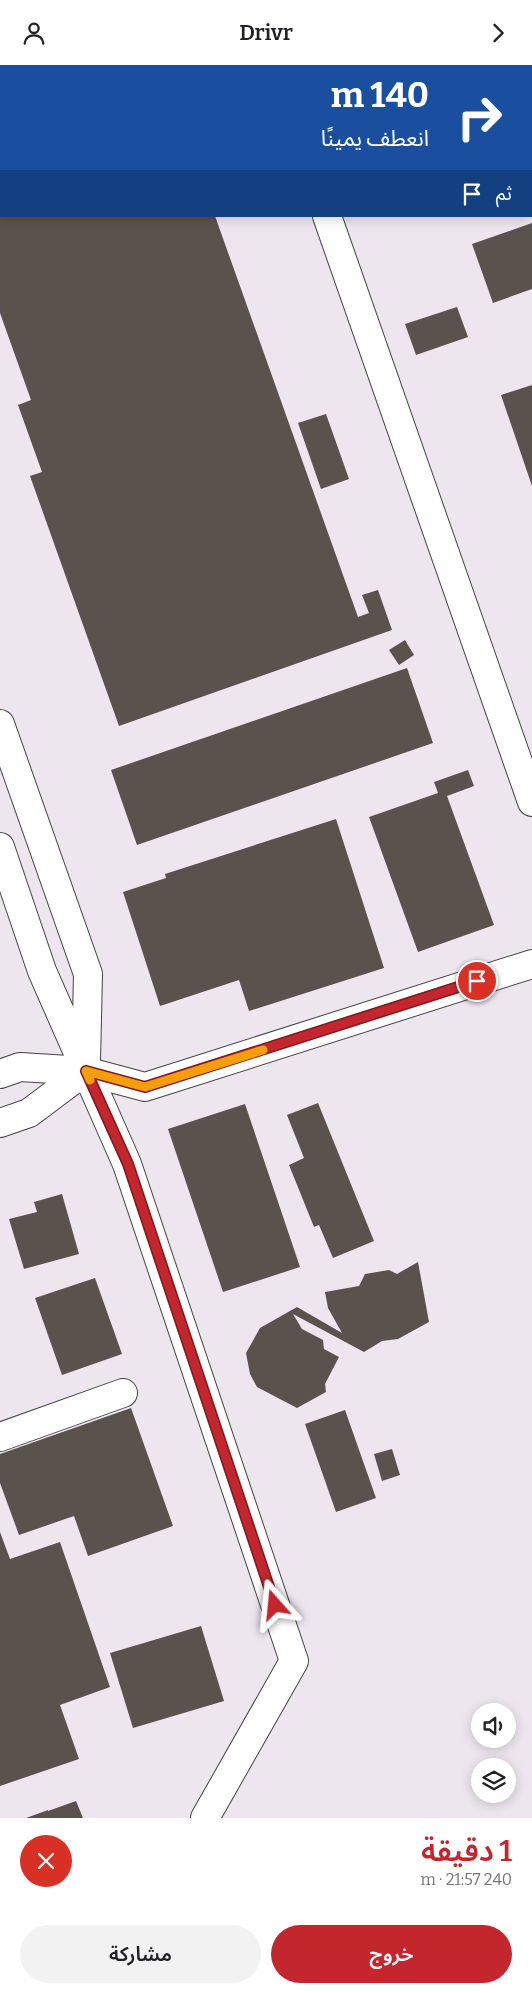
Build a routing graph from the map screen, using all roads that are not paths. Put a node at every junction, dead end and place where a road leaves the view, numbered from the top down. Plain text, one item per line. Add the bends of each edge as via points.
1 (327, 217) edge
2 (0, 724) edge
3 (532, 802) edge
4 (0, 847) edge
5 (532, 964) edge
6 (86, 1071) junction
7 (0, 1074) edge
8 (0, 1123) edge
9 (123, 1393) dead end
10 (0, 1437) edge
11 (205, 1818) edge

1 - 3 street
2 - 6 street via 88,974
4 - 6 street via 42,971
5 - 6 street via 145,1087
6 - 7 street via 20,1067
6 - 8 street via 29,1113
6 - 11 street via 128,1164 294,1661
9 - 10 street

